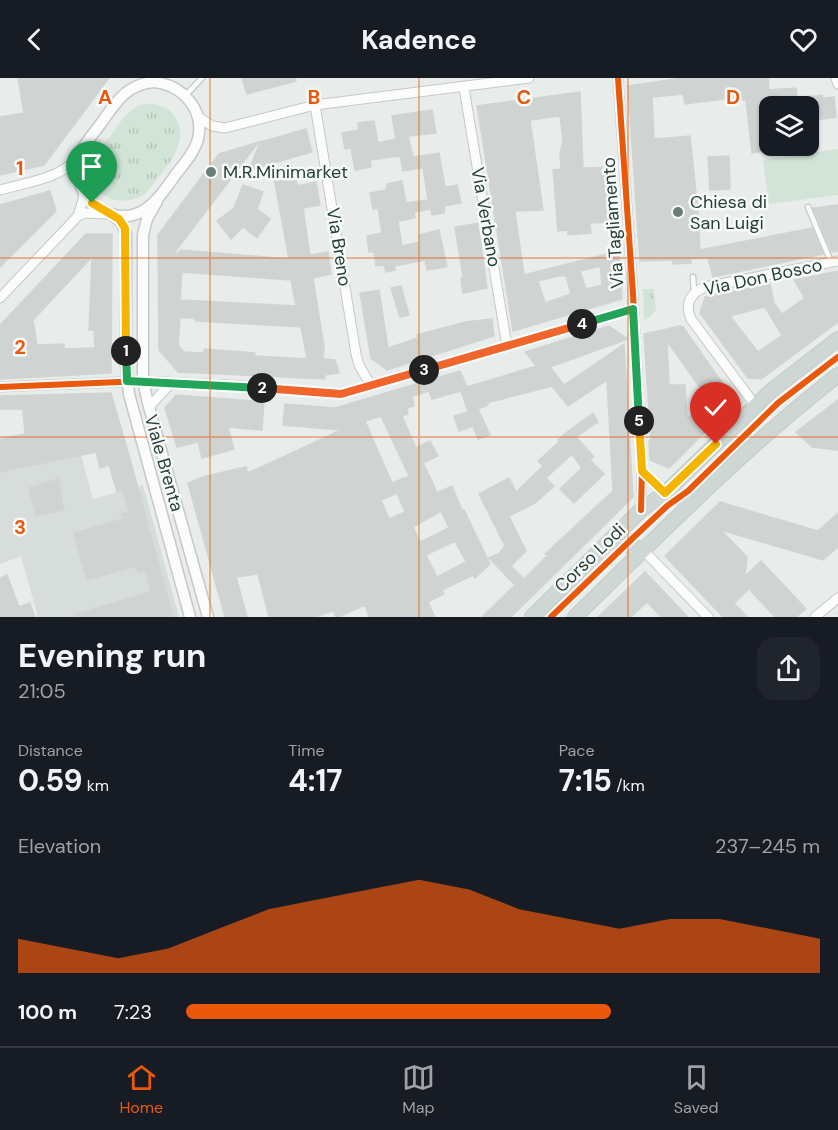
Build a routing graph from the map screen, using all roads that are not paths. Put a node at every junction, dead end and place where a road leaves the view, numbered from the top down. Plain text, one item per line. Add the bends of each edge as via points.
1 (202, 78) edge
2 (530, 78) edge
3 (618, 78) edge
4 (836, 78) edge
5 (150, 80) edge
6 (134, 83) edge
7 (838, 84) edge
8 (464, 88) junction
9 (185, 96) junction
10 (315, 105) junction
11 (197, 116) junction
12 (82, 151) junction
13 (0, 190) edge
14 (84, 192) junction
15 (157, 201) junction
16 (808, 207) dead end
17 (111, 214) junction
18 (78, 216) junction
19 (834, 261) edge
20 (693, 278) dead end
21 (694, 292) junction
22 (0, 298) edge
23 (633, 309) junction
24 (838, 339) edge
25 (507, 345) junction
26 (838, 375) edge
27 (127, 381) junction
28 (143, 381) junction
29 (170, 384) junction
30 (371, 386) junction
31 (0, 387) edge
32 (755, 405) junction
33 (148, 407) junction
34 (642, 471) junction
35 (665, 493) junction
36 (693, 502) junction
37 (640, 510) junction
38 (611, 540) junction
39 (643, 550) junction
40 (838, 598) edge
41 (190, 617) edge
42 (208, 617) edge
43 (532, 617) edge
44 (575, 617) edge
45 (708, 617) edge
46 (815, 617) edge

1 - 9 lane
2 - 8 street
3 - 23 street, Via Tagliamento
4 - 7 street
5 - 6 street
5 - 9 street via 172,86
6 - 12 street
8 - 10 street
8 - 25 street, Via Verbano
9 - 11 street
10 - 11 street via 225,128 212,126
10 - 30 street, Via Breno via 356,354
11 - 15 street via 199,131 194,149
12 - 13 street via 61,172
12 - 14 street via 78,173
14 - 17 street via 98,208
14 - 18 street
15 - 17 street via 136,214
15 - 28 street, Viale Brenta via 143,235
16 - 19 lane, Via Don Bosco
17 - 18 street
17 - 27 street, Viale Brenta via 122,223 126,235
18 - 22 street
19 - 21 street, Via Don Bosco
20 - 21 lane
21 - 32 street via 688,307 691,319
23 - 25 street
23 - 34 street, Via Tagliamento
24 - 32 main road, Corso Lodi
25 - 30 street
26 - 36 main road, Corso Lodi via 791,411
27 - 28 street
27 - 31 street
27 - 41 street, Viale Brenta
28 - 29 street
28 - 33 street, Viale Brenta
29 - 30 street via 230,385 331,395
29 - 33 street
32 - 35 main road, Corso Lodi
33 - 42 street, Viale Brenta
34 - 35 street
34 - 37 street, Via Tagliamento
35 - 36 main road
35 - 37 main road, Corso Lodi
36 - 39 main road, Corso Lodi
37 - 38 main road, Corso Lodi
38 - 39 main road
38 - 43 main road, Corso Lodi
39 - 44 main road, Corso Lodi
39 - 45 street
40 - 46 street

